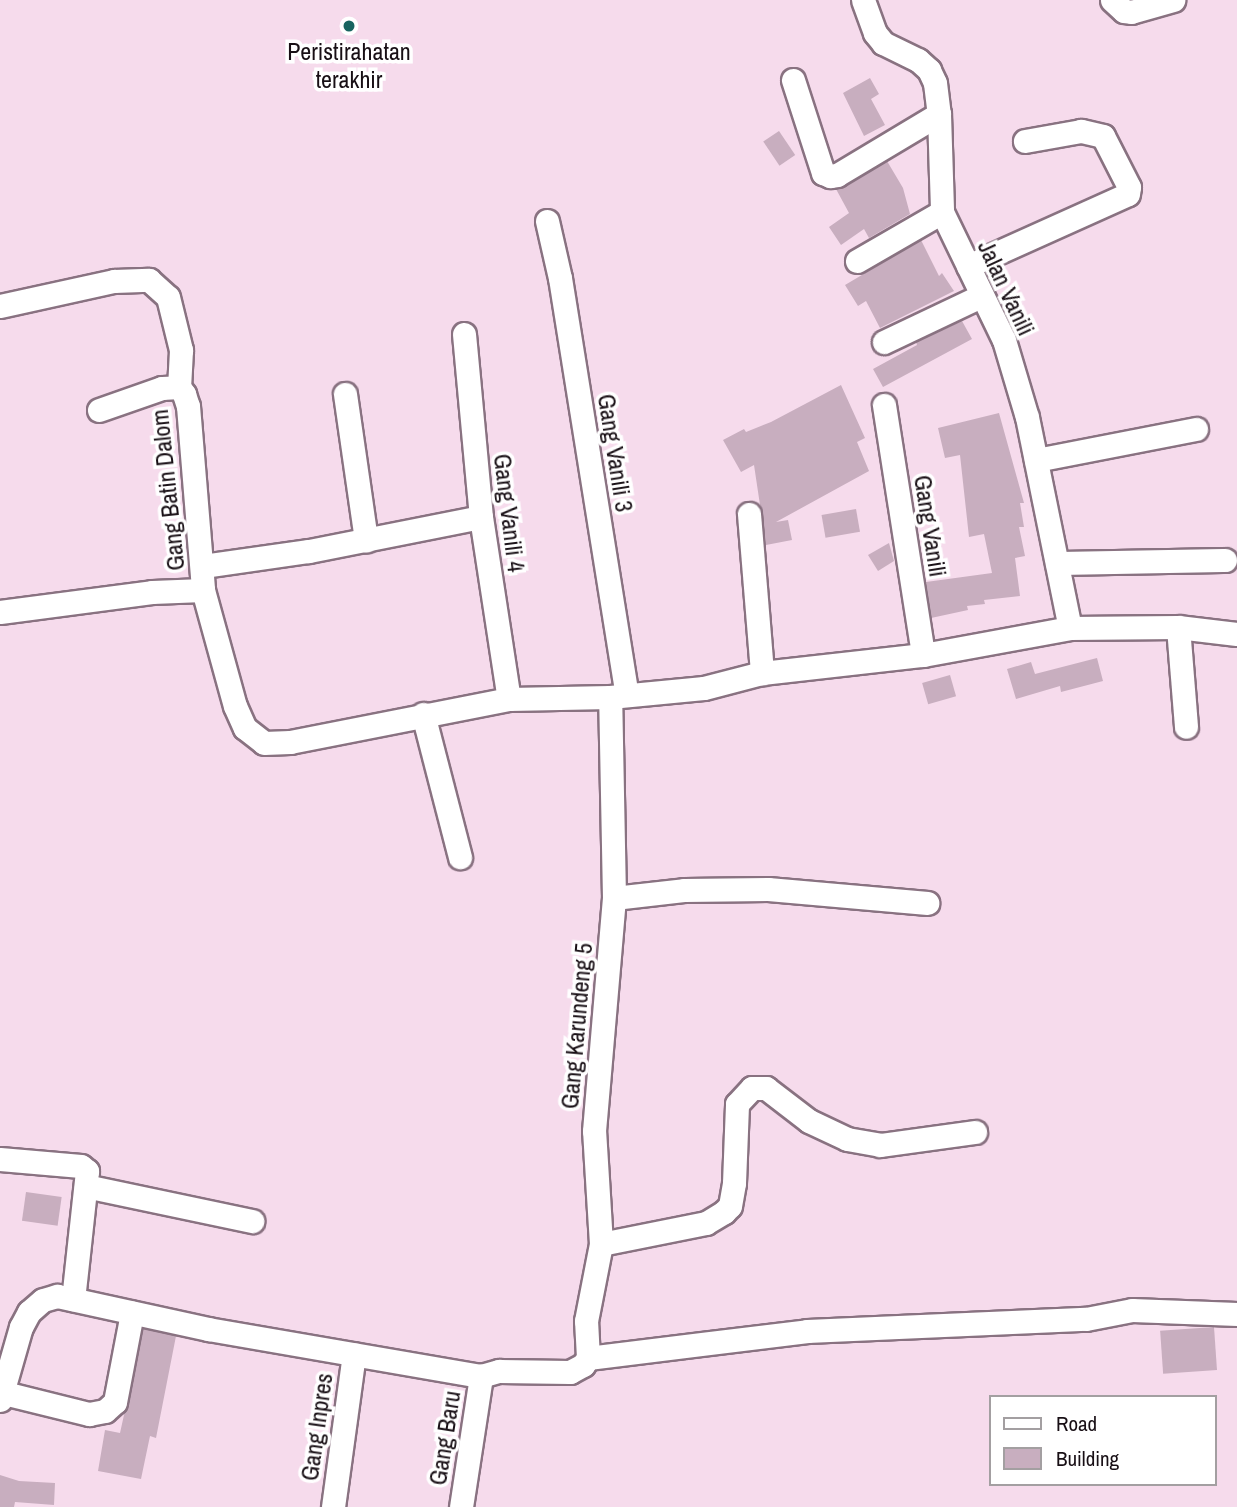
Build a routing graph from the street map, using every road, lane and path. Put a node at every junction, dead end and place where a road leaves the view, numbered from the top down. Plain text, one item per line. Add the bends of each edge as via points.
1 (863, 0) edge
2 (1112, 0) edge
3 (1173, 0) edge
4 (793, 80) dead end
5 (939, 114) junction
6 (1025, 141) dead end
7 (942, 212) junction
8 (547, 221) dead end
9 (857, 261) dead end
10 (968, 265) junction
11 (981, 296) junction
12 (0, 306) edge
13 (464, 334) dead end
14 (884, 342) dead end
15 (179, 387) junction
16 (345, 394) dead end
17 (884, 405) dead end
18 (99, 410) dead end
19 (1196, 429) dead end
20 (1035, 460) junction
21 (748, 514) dead end
22 (481, 517) junction
23 (366, 540) junction
24 (1225, 560) dead end
25 (1057, 564) junction
26 (203, 566) junction
27 (203, 590) junction
28 (0, 612) edge
29 (1178, 627) junction
30 (1070, 628) junction
31 (1237, 634) edge
32 (923, 655) junction
33 (762, 673) junction
34 (619, 696) junction
35 (509, 698) junction
36 (424, 715) junction
37 (1186, 727) dead end
38 (460, 857) dead end
39 (614, 898) junction
40 (927, 903) dead end
41 (975, 1132) dead end
42 (0, 1159) edge
43 (86, 1185) junction
44 (252, 1221) dead end
45 (601, 1244) junction
46 (74, 1299) junction
47 (132, 1313) junction
48 (1237, 1314) edge
49 (354, 1354) junction
50 (588, 1359) junction
51 (481, 1376) junction
52 (1, 1395) edge
53 (333, 1507) edge
54 (461, 1507) edge

1 - 5 street, Jalan Vanili via 871,26 883,43 929,70
2 - 3 street via 1131,12
4 - 5 street via 823,173 830,176
5 - 7 street, Jalan Vanili
6 - 10 street via 1080,131 1103,136 1129,187 1128,194
7 - 9 street
7 - 10 street, Jalan Vanili
8 - 34 street, Gang Vanili 3 via 560,278
10 - 11 street, Jalan Vanili
11 - 14 street
11 - 20 street, Jalan Vanili via 1004,340
12 - 15 street via 114,281 149,280 169,297 181,350
13 - 22 street, Gang Vanili 4
15 - 18 street, Gang Batin Dalom via 162,388
15 - 26 street, Gang Batin Dalom via 188,407
16 - 23 street
17 - 32 street, Gang Vanili
19 - 20 street
20 - 25 street, Jalan Vanili
21 - 33 street
22 - 23 street
22 - 35 street, Gang Vanili 4
23 - 26 street
24 - 25 street
25 - 30 street, Jalan Vanili
26 - 27 street, Gang Batin Dalom
27 - 28 street via 152,592
27 - 36 street, Gang Batin Dalom via 235,706 244,728 264,743
29 - 30 street, Gang Batin Dalom
29 - 31 street, Gang Batin Dalom
29 - 37 street
30 - 32 street, Gang Batin Dalom
32 - 33 street, Gang Batin Dalom
33 - 34 street, Gang Batin Dalom via 704,688
34 - 35 street, Gang Batin Dalom
34 - 39 street, Gang Karundeng 5
35 - 36 street, Gang Batin Dalom
36 - 38 street
39 - 40 street via 684,890 768,889
39 - 45 street, Gang Karundeng 5 via 594,1131
41 - 45 street via 880,1145 858,1141 809,1121 766,1088 752,1088 737,1104 730,1206 706,1223
42 - 43 street via 81,1166 88,1175
43 - 44 street
43 - 46 street
45 - 50 street, Gang Karundeng 5 via 586,1321
46 - 47 street
46 - 52 street via 57,1296 43,1300 29,1312
47 - 49 street
47 - 52 street via 111,1408 89,1414
48 - 50 street via 1132,1310 1086,1318 807,1331
49 - 51 street
49 - 53 street, Gang Inpres
50 - 51 street via 570,1372 499,1371
51 - 54 street, Gang Baru

